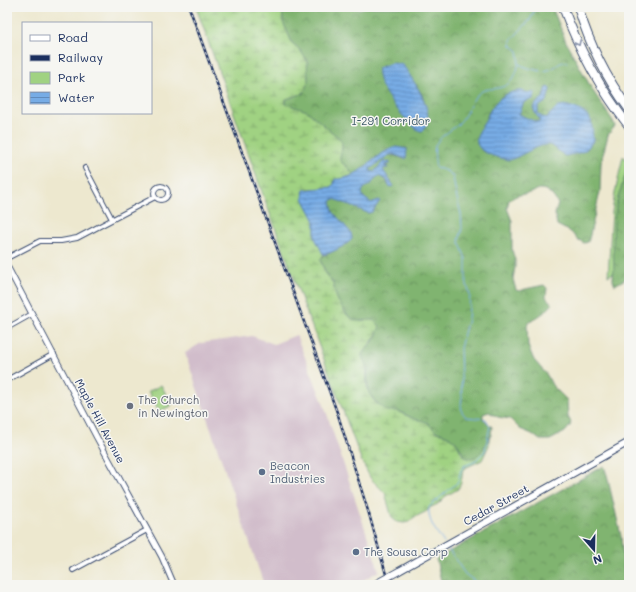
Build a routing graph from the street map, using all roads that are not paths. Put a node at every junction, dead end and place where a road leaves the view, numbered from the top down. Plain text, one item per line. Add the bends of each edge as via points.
1 (563, 7) edge
2 (578, 7) edge
3 (629, 109) edge
4 (629, 126) edge
5 (85, 168) dead end
6 (155, 197) dead end
7 (112, 219) junction
8 (7, 258) edge
9 (7, 266) edge
10 (9, 274) edge
11 (32, 314) junction
12 (7, 328) edge
13 (54, 354) junction
14 (7, 380) edge
15 (629, 442) edge
16 (147, 530) junction
17 (73, 570) dead end
18 (376, 584) edge
19 (174, 585) edge

1 -> 4 highway via 589,65
2 - 3 highway via 597,55
5 - 7 street
6 - 7 street
7 - 8 street via 77,238 40,241
9 - 10 street, Maple Hill Avenue
10 - 11 street, Maple Hill Avenue
11 - 12 street
11 - 13 street, Maple Hill Avenue
13 - 14 street
13 - 16 street, Maple Hill Avenue
15 - 18 main road, Cedar Street, bridge
16 - 17 street
16 - 19 street, Maple Hill Avenue

